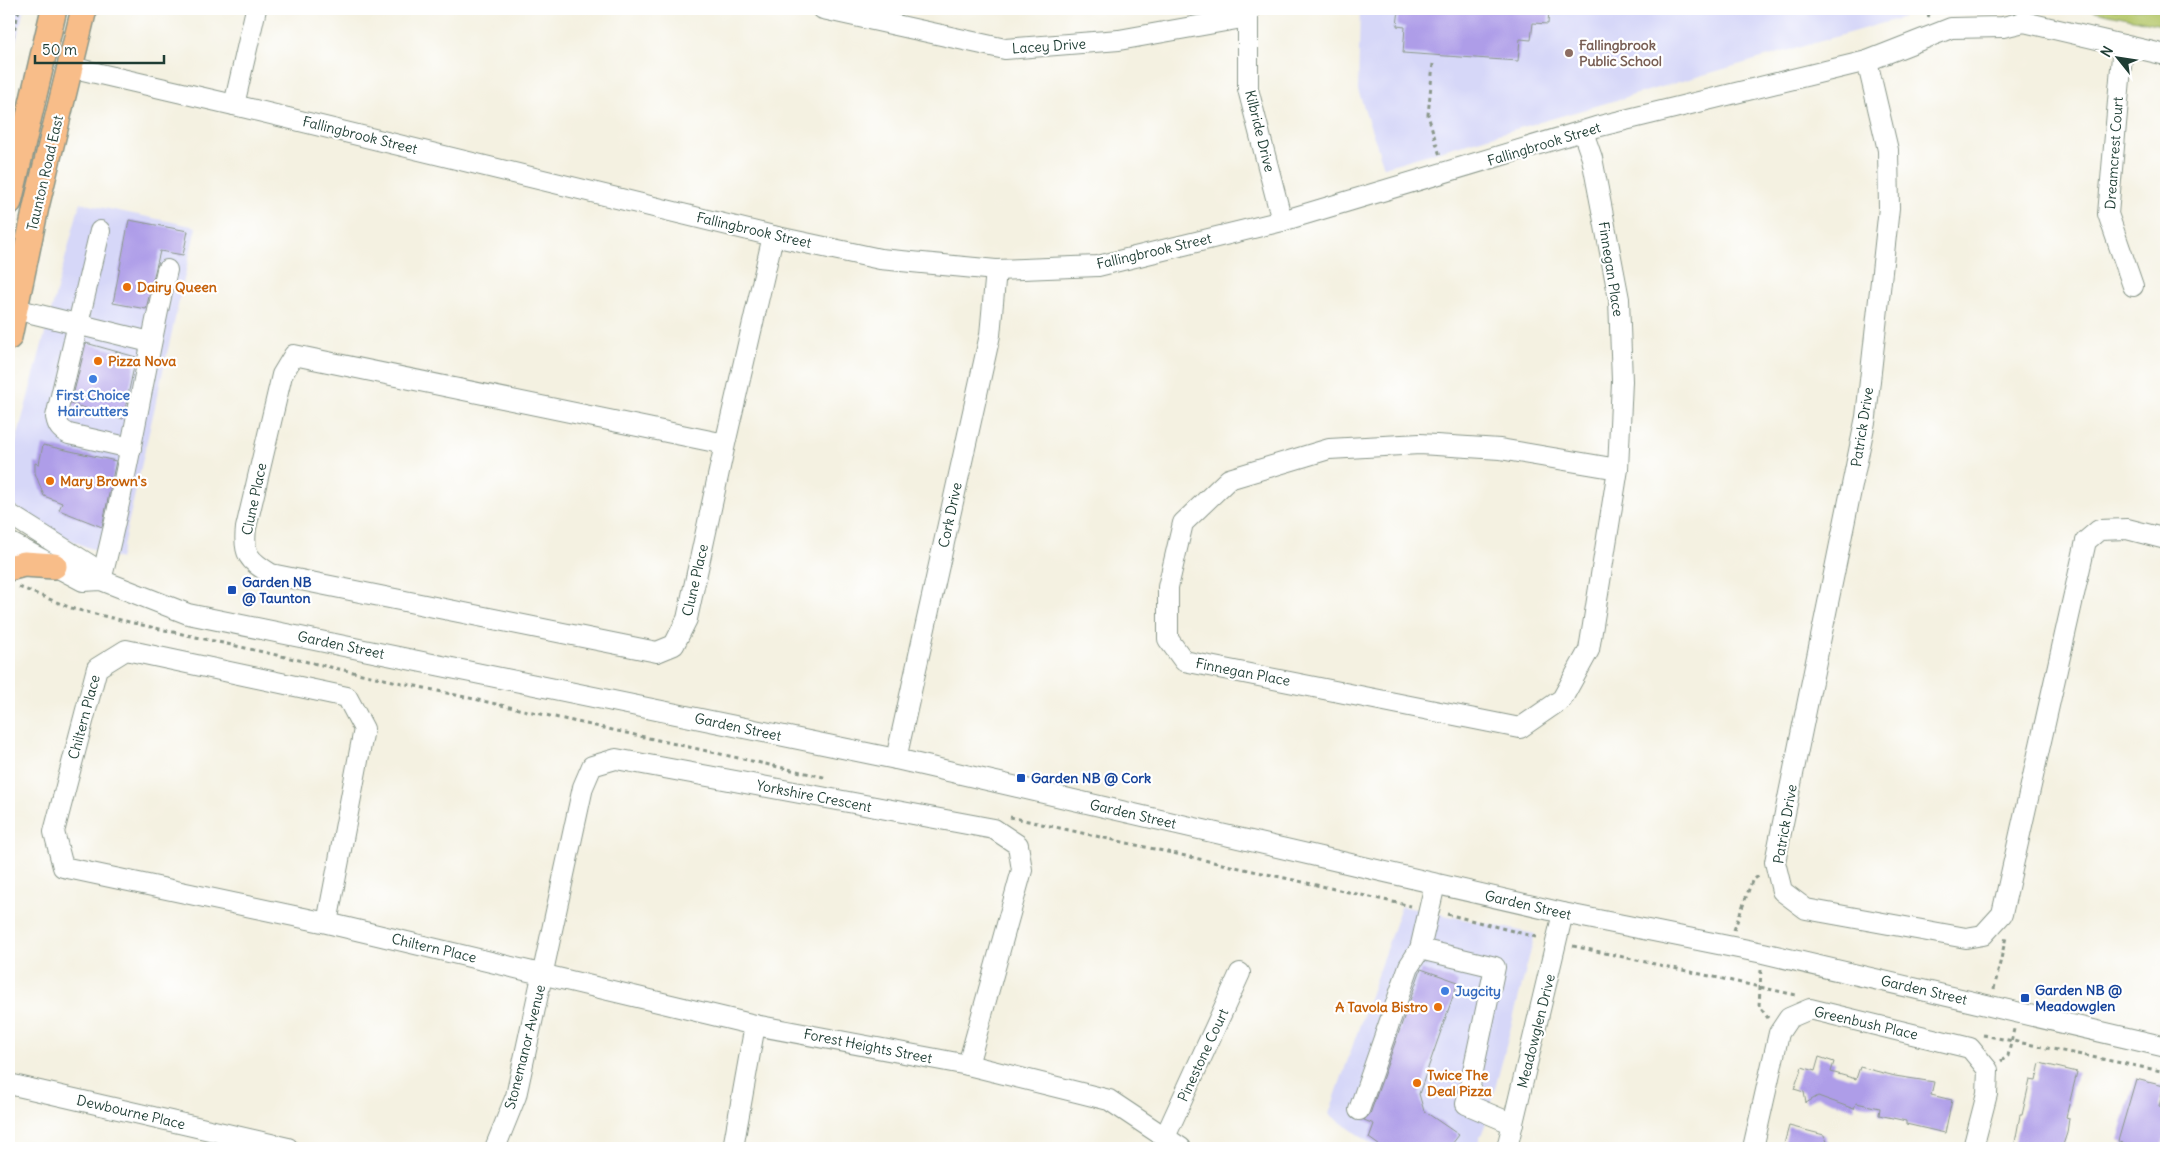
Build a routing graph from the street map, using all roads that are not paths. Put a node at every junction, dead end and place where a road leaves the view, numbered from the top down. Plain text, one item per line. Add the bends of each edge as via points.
1 (54, 9) edge
2 (84, 9) edge
3 (256, 9) edge
4 (823, 9) edge
5 (1248, 13) edge
6 (2123, 45) junction
7 (2166, 55) edge
8 (1867, 61) junction
9 (70, 68) junction
10 (234, 104) junction
11 (1583, 132) junction
12 (9, 202) edge
13 (1282, 221) junction
14 (100, 231) dead end
15 (773, 236) junction
16 (167, 270) dead end
17 (996, 270) junction
18 (2133, 286) dead end
19 (15, 308) junction
20 (78, 324) junction
21 (9, 337) edge
22 (150, 342) junction
23 (725, 444) junction
24 (130, 448) junction
25 (1618, 469) junction
26 (9, 514) edge
27 (2166, 539) edge
28 (9, 542) edge
29 (54, 566) junction
30 (13, 577) edge
31 (101, 580) junction
32 (896, 759) junction
33 (1435, 884) junction
34 (1563, 913) junction
35 (327, 923) junction
36 (1420, 948) junction
37 (1240, 973) dead end
38 (542, 974) junction
39 (755, 1025) junction
40 (2166, 1047) edge
41 (968, 1065) junction
42 (9, 1084) edge
43 (1359, 1110) dead end
44 (1513, 1124) junction
45 (1173, 1143) edge
46 (252, 1144) edge
47 (288, 1148) edge
48 (495, 1148) edge
49 (733, 1148) edge
50 (1507, 1148) edge
51 (1753, 1148) edge
52 (1973, 1148) edge

1 - 12 main road, Taunton Road East
2 - 9 main road, Taunton Road East
3 - 10 street
4 - 5 street, Lacey Drive via 1005,49 1119,40
5 - 13 street, Kilbride Drive via 1248,89
6 - 7 street, Fallingbrook Street
6 - 8 street, Fallingbrook Street via 2024,22 2003,27 1951,28
6 - 18 street, Dreamcrest Court via 2108,214
8 - 11 street, Fallingbrook Street
8 - 27 street, Patrick Drive via 1888,150 1889,208 1866,416 1775,862 1782,891 1806,909 1966,938 1982,935 2002,914 2086,540 2099,530 2127,529
9 - 10 street, Fallingbrook Street
9 - 19 main road, Taunton Road East
10 - 15 street, Fallingbrook Street
11 - 13 street, Fallingbrook Street
11 - 25 street, Finnegan Place via 1592,158 1619,299 1622,381
13 - 17 street, Fallingbrook Street via 1098,266
14 - 20 street
15 - 17 street, Fallingbrook Street via 880,259
15 - 23 street, Clune Place
16 - 22 street
17 - 32 street, Cork Drive via 990,335
19 - 20 street
19 - 21 main road, Taunton Road East
20 - 22 street
20 - 24 street via 57,424 69,434
22 - 24 street
23 - 23 street, Clune Place via 294,355 282,375 244,544 251,560 271,574 658,652 674,645 686,619
24 - 31 street via 119,512
25 - 25 street, Finnegan Place via 1500,449 1420,444 1329,449 1229,479 1183,523 1168,587 1168,639 1184,661 1520,728 1562,699 1589,650
26 - 31 street, Garden Street via 90,565
28 - 29 street, Garden Street
29 - 30 main road via 24,564
29 - 31 street, Garden Street via 84,581
31 - 32 street, Garden Street via 188,614
32 - 33 street, Garden Street
33 - 34 street, Garden Street
33 - 36 street
34 - 40 street, Garden Street via 1728,945
34 - 44 street, Meadowglen Drive
35 - 35 street, Chiltern Place via 364,729 347,697 126,650 97,668 54,832 63,867
35 - 38 street, Chiltern Place
36 - 43 street via 1409,966
36 - 44 street via 1495,967 1466,1104
37 - 45 street, Pinestone Court
38 - 39 street, Forest Heights Street
38 - 41 street, Yorkshire Crescent via 583,787 592,766 616,759 994,829 1018,845 1022,870
38 - 48 street, Stonemanor Avenue via 516,1096
39 - 41 street, Forest Heights Street
39 - 49 street
41 - 45 street, Forest Heights Street via 1109,1100
42 - 46 street, Dewbourne Place
44 - 50 street, Meadowglen Drive
46 - 47 street, Dewbourne Place
51 - 52 street, Greenbush Place via 1778,1033 1789,1018 1810,1009 1970,1048 1988,1070 1987,1094

